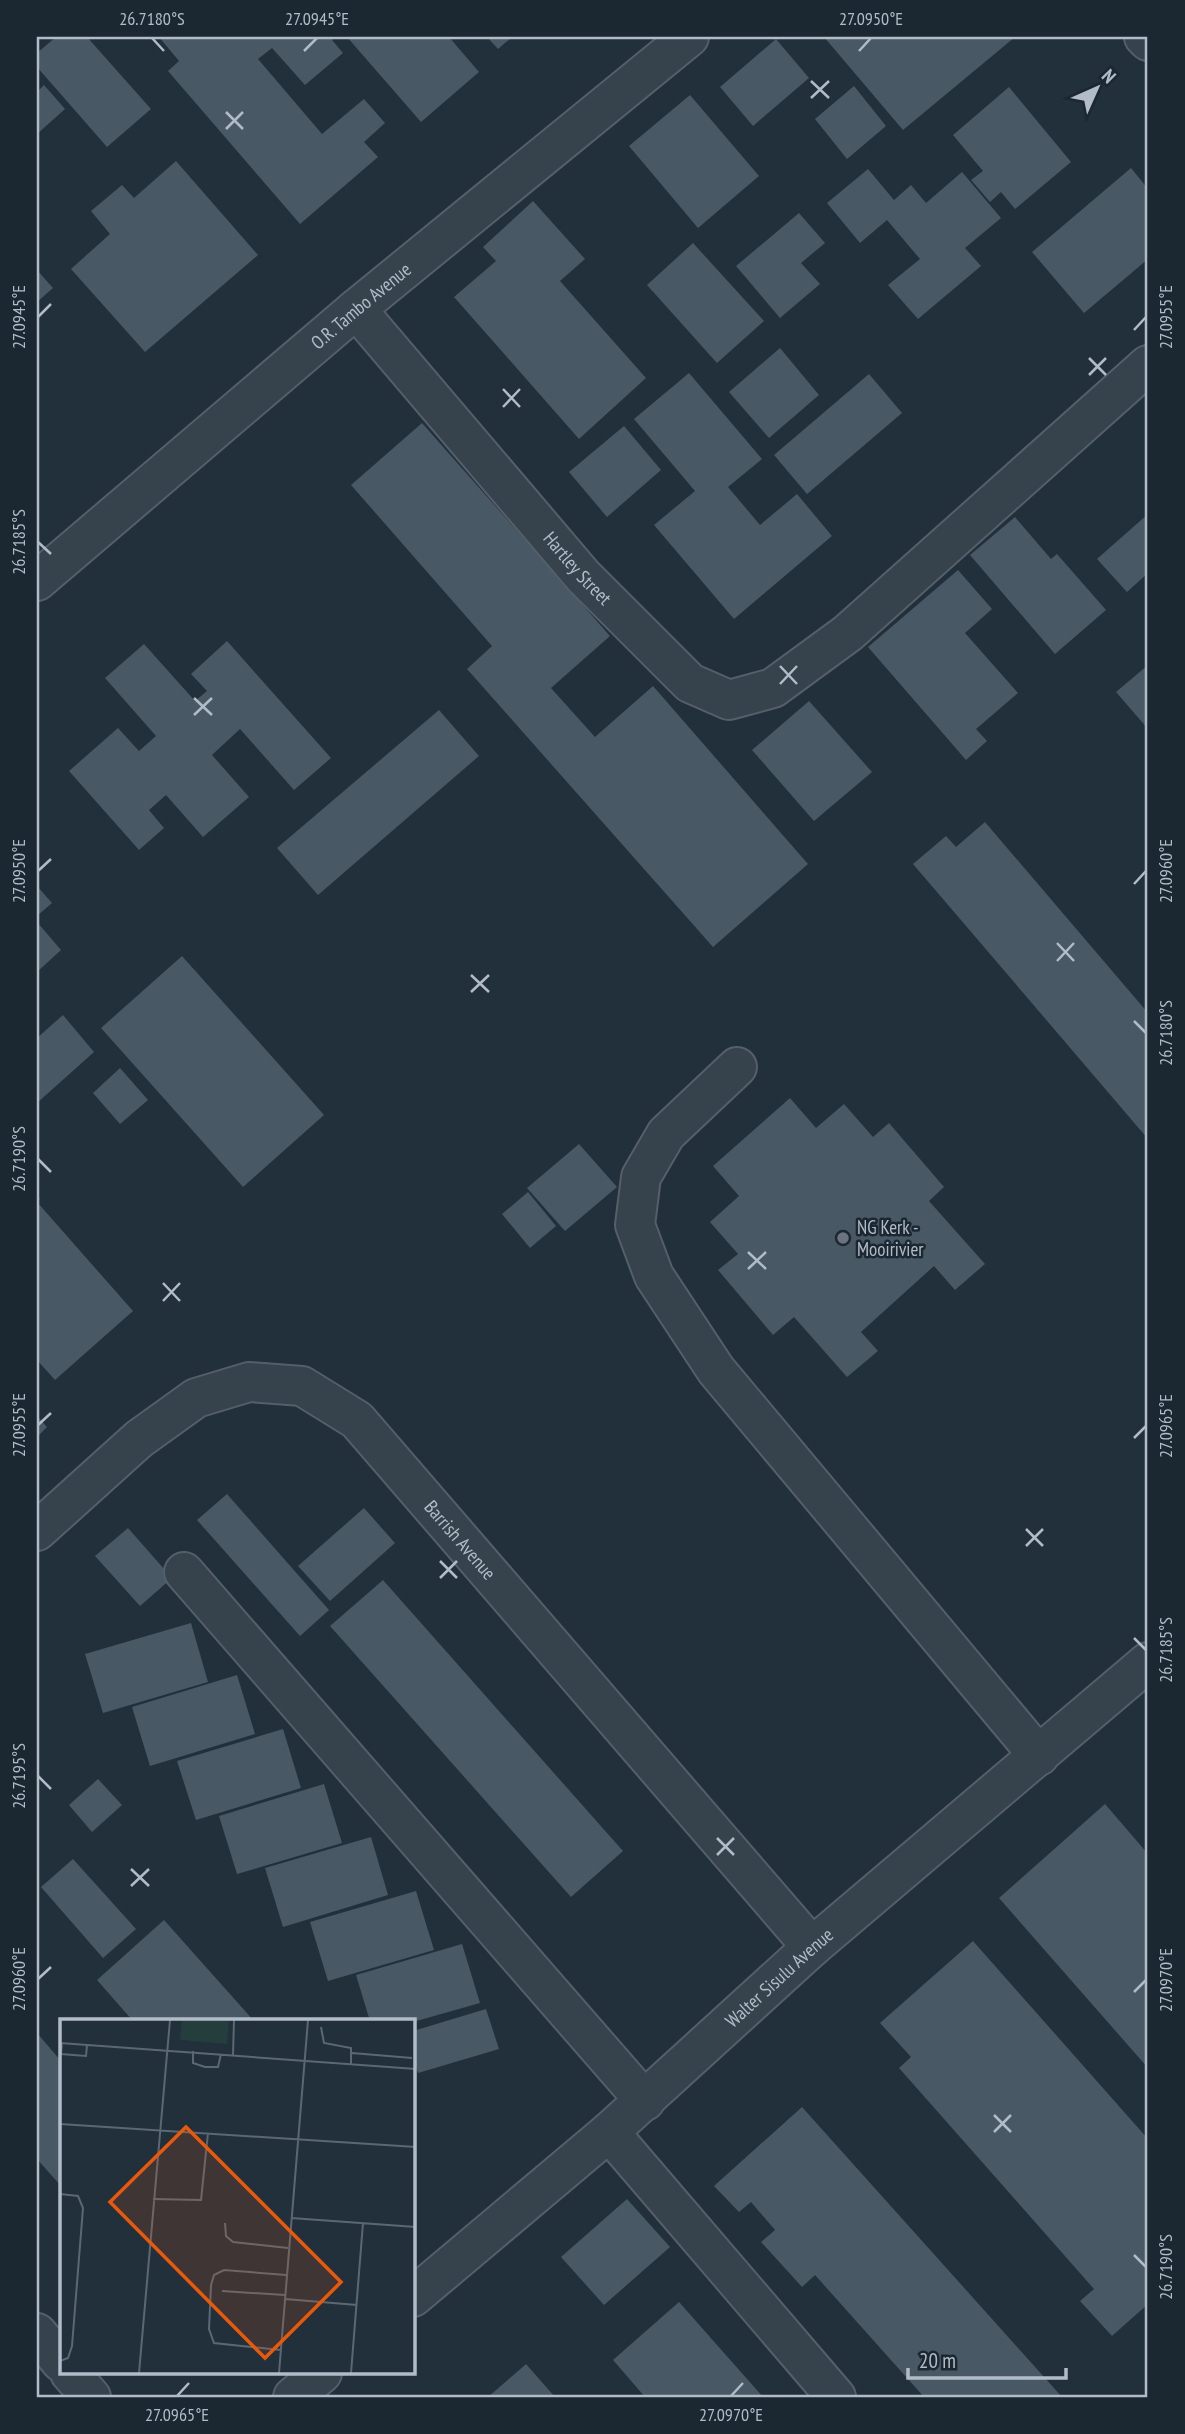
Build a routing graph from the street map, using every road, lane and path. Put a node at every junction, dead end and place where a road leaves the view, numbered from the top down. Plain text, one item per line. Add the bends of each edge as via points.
1 (689, 37) edge
2 (1144, 37) edge
3 (1148, 41) edge
4 (356, 309) junction
5 (1148, 365) edge
6 (37, 581) edge
7 (737, 1067) dead end
8 (37, 1531) edge
9 (184, 1572) dead end
10 (1148, 1662) edge
11 (1039, 1756) junction
12 (812, 1947) junction
13 (645, 2101) junction
14 (609, 2132) junction
15 (415, 2295) edge
16 (37, 2333) edge
17 (60, 2361) edge
18 (71, 2374) edge
19 (321, 2374) edge
20 (91, 2397) edge
21 (293, 2397) edge
22 (836, 2397) edge

1 - 4 street, O.R. Tambo Avenue
2 - 3 street
4 - 5 street, Hartley Street via 583,576 690,683 729,700 773,688 848,633
4 - 6 street, O.R. Tambo Avenue
7 - 11 street via 666,1134 641,1177 635,1225 654,1276 716,1370
8 - 12 street, Barrish Avenue via 139,1439 196,1398 249,1382 302,1386 357,1420
9 - 13 street
10 - 11 street, Walter Sisulu Avenue
11 - 12 street, Walter Sisulu Avenue
12 - 13 street, Walter Sisulu Avenue
13 - 14 street, Walter Sisulu Avenue
14 - 15 street, Walter Sisulu Avenue
14 - 22 street
16 - 17 street
18 - 20 street
19 - 21 street

